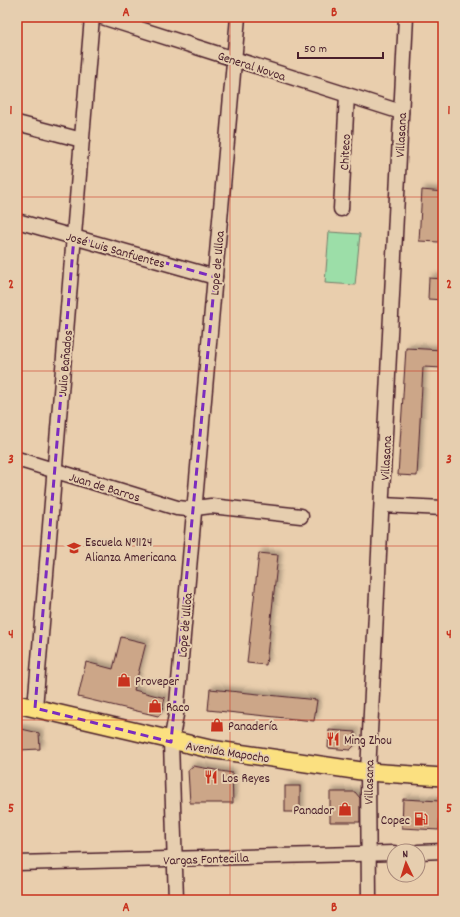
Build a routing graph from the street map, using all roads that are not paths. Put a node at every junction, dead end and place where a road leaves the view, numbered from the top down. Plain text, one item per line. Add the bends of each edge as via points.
1 (92, 17) edge
2 (102, 17) edge
3 (238, 17) edge
4 (406, 17) edge
5 (234, 59) junction
6 (347, 95) junction
7 (401, 112) junction
8 (17, 122) edge
9 (82, 140) junction
10 (341, 209) dead end
11 (17, 221) edge
12 (74, 237) junction
13 (215, 277) junction
14 (17, 459) edge
15 (55, 471) junction
16 (382, 505) junction
17 (194, 508) junction
18 (443, 508) edge
19 (301, 516) dead end
20 (17, 704) edge
21 (35, 708) junction
22 (172, 742) junction
23 (368, 772) junction
24 (443, 777) edge
25 (443, 851) edge
26 (426, 852) edge
27 (386, 853) edge
28 (368, 854) junction
29 (175, 859) junction
30 (17, 863) edge
31 (176, 900) edge
32 (369, 900) edge

1 - 9 street, Julio Bañados
2 - 5 street, General Novoa
3 - 5 street, Lope de Ulloa
4 - 7 street, Villasana
5 - 6 street, General Novoa
5 - 13 street, Lope de Ulloa
6 - 7 street, General Novoa
6 - 10 street, Chiteco
7 - 16 street, Villasana
8 - 9 street
9 - 12 street, Julio Bañados
11 - 12 street, José Luis Sanfuentes
12 - 13 street, José Luis Sanfuentes
12 - 15 street, Julio Bañados
13 - 17 street, Lope de Ulloa
14 - 15 street, Juan de Barros
15 - 17 street, Juan de Barros via 177,508
15 - 21 street, Julio Bañados
16 - 18 street
16 - 23 street, Villasana
17 - 19 street via 211,506
17 - 22 street, Lope de Ulloa
20 - 21 main road, Avenida Mapocho
21 - 22 main road, Avenida Mapocho
22 - 23 main road, Avenida Mapocho
22 - 29 street, Lope de Ulloa
23 - 24 main road, Avenida Mapocho
23 - 28 street, Villasana
25 - 26 street
27 - 28 street, Vargas Fontecilla
28 - 29 street, Vargas Fontecilla
28 - 32 street, Villasana
29 - 30 street, Vargas Fontecilla
29 - 31 street, Lope de Ulloa

